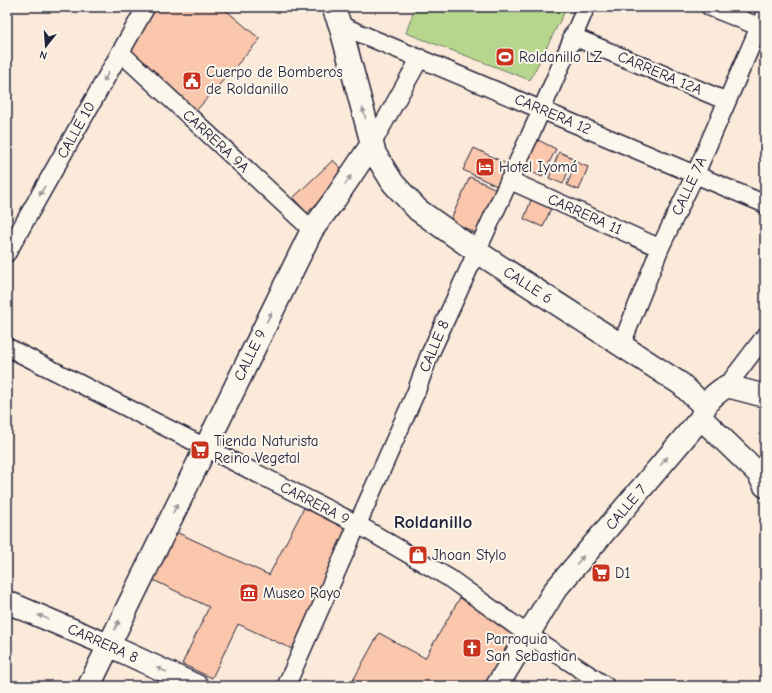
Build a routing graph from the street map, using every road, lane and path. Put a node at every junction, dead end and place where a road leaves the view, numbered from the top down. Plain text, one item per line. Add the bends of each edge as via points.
1 (146, 7) edge
2 (586, 7) edge
3 (710, 7) edge
4 (337, 16) edge
5 (763, 23) edge
6 (572, 36) junction
7 (120, 52) junction
8 (420, 58) junction
9 (726, 101) junction
10 (542, 109) junction
11 (372, 144) junction
12 (695, 175) junction
13 (509, 180) junction
14 (765, 204) edge
15 (312, 230) junction
16 (660, 248) junction
17 (476, 251) junction
18 (7, 253) edge
19 (765, 336) edge
20 (621, 346) junction
21 (7, 347) edge
22 (727, 386) junction
23 (765, 396) edge
24 (703, 412) junction
25 (205, 447) junction
26 (765, 486) edge
27 (357, 524) junction
28 (7, 602) edge
29 (527, 634) junction
30 (108, 645) junction
31 (89, 686) edge
32 (197, 686) edge
33 (286, 686) edge
34 (496, 686) edge
35 (606, 686) edge

1 - 7 street, CALLE 10
2 - 6 street, CALLE 8
3 - 5 street
4 - 8 street, CARRERA 12
11 -> 4 street
5 - 9 street, CALLE 7A
6 - 9 street, CARRERA 12A
6 - 10 street, CALLE 8
7 - 15 street, CARRERA 9A
7 -> 18 street, CALLE 10
8 - 10 street, CARRERA 12
8 - 11 street
9 - 12 street, CALLE 7A
10 - 12 street, CARRERA 12
10 - 13 street, CALLE 8
15 -> 11 street, CALLE 9
11 - 17 street, CALLE 6 via 374,154 393,183 418,210
12 - 14 street, CARRERA 12
12 - 16 street, CALLE 7A
13 - 16 street, CARRERA 11
13 - 17 street, CALLE 8
25 -> 15 street, CALLE 9
16 - 20 street, CALLE 7A
17 - 20 street, CALLE 6
17 - 27 street, CALLE 8
19 - 22 street, CALLE 7
20 - 24 street, CALLE 6 via 681,384
21 - 25 street, CARRERA 9
22 - 23 street
22 - 24 street, CALLE 7 via 714,394
24 - 26 street, CALLE 6 via 758,473
29 -> 24 street, CALLE 7 via 555,590
25 - 27 street, CARRERA 9
30 -> 25 street, CALLE 9
27 - 29 street, CARRERA 9 via 449,578
27 - 33 street, CALLE 8
30 -> 28 street, CARRERA 8
29 - 34 street, CALLE 7
29 - 35 street, CARRERA 9
30 - 31 street, CALLE 9
32 -> 30 street, CARRERA 8

